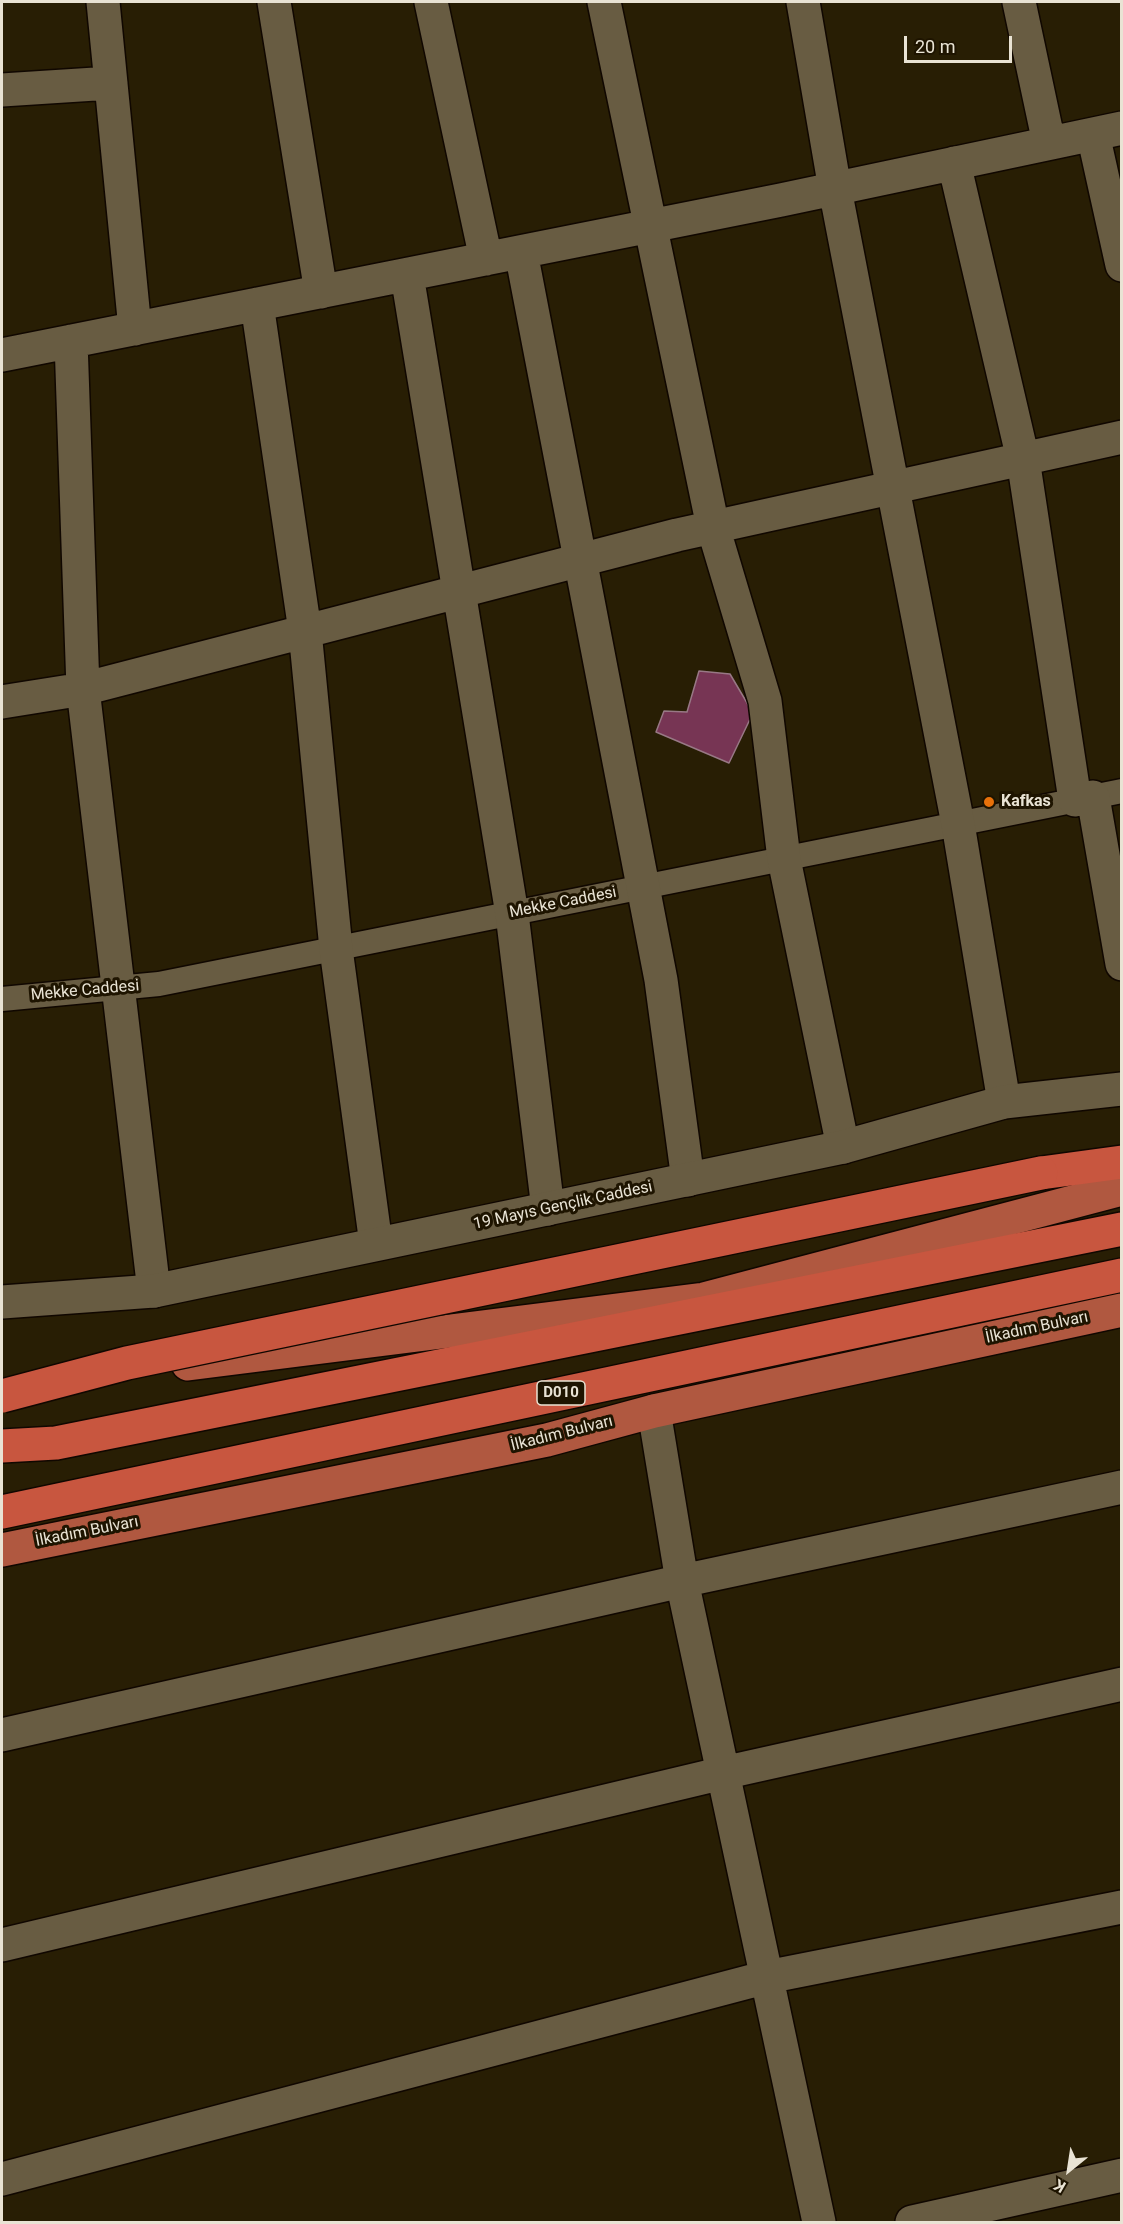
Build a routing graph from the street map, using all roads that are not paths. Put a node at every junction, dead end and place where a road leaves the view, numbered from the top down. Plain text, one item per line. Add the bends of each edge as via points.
1 (103, 2) edge
2 (274, 2) edge
3 (431, 2) edge
4 (604, 2) edge
5 (803, 2) edge
6 (1019, 2) edge
7 (111, 82) junction
8 (2, 90) edge
9 (1107, 131) edge
10 (1049, 143) junction
11 (954, 163) junction
12 (835, 189) junction
13 (650, 227) junction
14 (520, 252) junction
15 (486, 259) junction
16 (1122, 265) edge
17 (407, 275) junction
18 (321, 292) junction
19 (257, 304) junction
20 (135, 329) junction
21 (71, 341) junction
22 (2, 356) edge
23 (1122, 437) edge
24 (1023, 459) junction
25 (892, 488) junction
26 (713, 527) junction
27 (580, 560) junction
28 (457, 592) junction
29 (305, 631) junction
30 (83, 689) junction
31 (2, 702) edge
32 (1096, 796) edge
33 (958, 824) junction
34 (784, 859) junction
35 (641, 888) junction
36 (512, 914) junction
37 (336, 949) junction
38 (1122, 964) edge
39 (120, 988) junction
40 (2, 999) edge
41 (1122, 1089) edge
42 (1004, 1102) junction
43 (843, 1147) junction
44 (1122, 1162) edge
45 (688, 1180) junction
46 (1122, 1189) edge
47 (548, 1209) junction
48 (1122, 1229) edge
49 (376, 1244) junction
50 (1122, 1275) edge
51 (154, 1291) junction
52 (2, 1302) edge
53 (1122, 1310) edge
54 (2, 1387) edge
55 (2, 1395) edge
56 (654, 1411) junction
57 (2, 1446) edge
58 (1122, 1486) edge
59 (2, 1512) edge
60 (2, 1550) edge
61 (682, 1581) junction
62 (1122, 1684) edge
63 (2, 1735) edge
64 (723, 1773) junction
65 (1122, 1907) edge
66 (2, 1945) edge
67 (766, 1977) junction
68 (1122, 2175) edge
69 (2, 2179) edge
70 (819, 2223) edge
71 (912, 2223) edge

1 - 7 street
2 - 18 street
3 - 15 street
4 - 13 street
5 - 12 street
6 - 10 street
7 - 8 street
7 - 20 street
9 - 10 street
9 - 16 street
10 - 11 street
11 - 12 street
11 - 24 street
12 - 13 street
12 - 25 street
13 - 14 street
13 - 26 street
14 - 15 street
14 - 27 street
15 - 17 street
17 - 18 street
17 - 28 street
18 - 19 street
19 - 20 street
19 - 29 street
20 - 21 street
21 - 22 street
21 - 30 street
23 - 24 street
24 - 25 street
24 - 32 street
25 - 26 street
25 - 33 street
26 - 27 street
26 - 34 street via 765,702
27 - 28 street
27 - 35 street
28 - 29 street
28 - 36 street
29 - 30 street
29 - 37 street
30 - 31 street
30 - 39 street
32 - 33 street, Mekke Caddesi
32 - 38 street
33 - 34 street, Mekke Caddesi
33 - 42 street
34 - 35 street, Mekke Caddesi
34 - 43 street
35 - 36 street, Mekke Caddesi
35 - 45 street via 661,980
36 - 37 street, Mekke Caddesi
36 - 47 street
37 - 39 street, Mekke Caddesi
37 - 49 street
39 - 40 street, Mekke Caddesi
39 - 51 street
41 - 42 street, 19 Mayıs Gençlik Caddesi
42 - 43 street, 19 Mayıs Gençlik Caddesi
43 - 45 street, 19 Mayıs Gençlik Caddesi
44 - 55 highway, bridge via 1041,1173 127,1363
45 - 47 street, 19 Mayıs Gençlik Caddesi
46 - 54 main road via 704,1299
47 - 49 street, 19 Mayıs Gençlik Caddesi
48 - 57 highway via 68,1440
49 - 51 street, 19 Mayıs Gençlik Caddesi
50 - 59 highway, İlkadım Bulvarı / D010
51 - 52 street, 19 Mayıs Gençlik Caddesi
53 - 56 main road, İlkadım Bulvarı
56 - 60 main road, İlkadım Bulvarı via 547,1440
56 - 61 street
58 - 61 street
61 - 63 street
61 - 64 street
62 - 64 street
64 - 66 street
64 - 67 street
65 - 67 street
67 - 69 street
67 - 70 street
68 - 71 street

